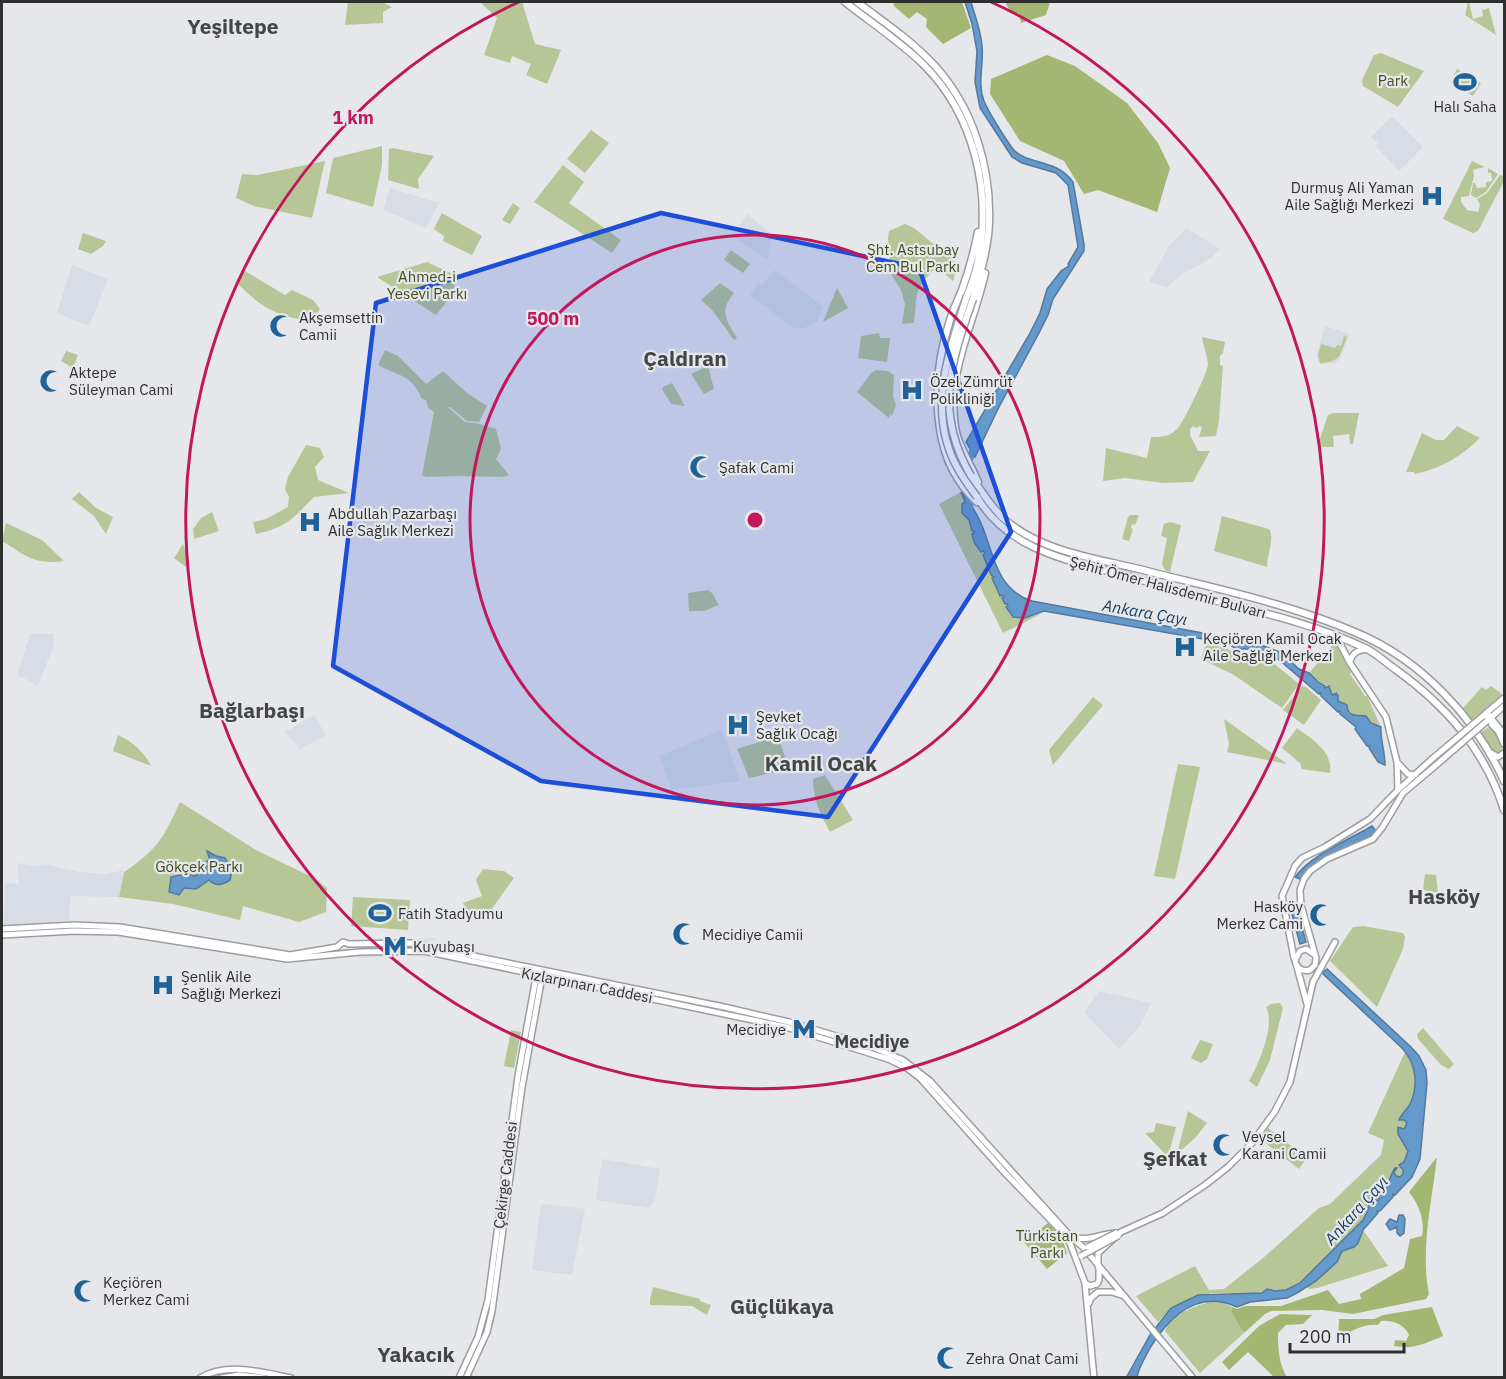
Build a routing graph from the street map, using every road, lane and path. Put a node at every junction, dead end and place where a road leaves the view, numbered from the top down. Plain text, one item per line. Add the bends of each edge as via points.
1 (845, 2) edge
2 (857, 2) edge
3 (981, 217) junction
4 (989, 225) junction
5 (970, 297) junction
6 (941, 354) junction
7 (960, 358) junction
8 (937, 379) junction
9 (955, 380) junction
10 (936, 397) junction
11 (954, 398) junction
12 (978, 496) junction
13 (1336, 636) junction
14 (1368, 649) junction
15 (1350, 663) junction
16 (1504, 698) edge
17 (1504, 706) edge
18 (1487, 717) junction
19 (1504, 734) edge
20 (1504, 744) edge
21 (1486, 748) junction
22 (1504, 753) edge
23 (1397, 762) junction
24 (1415, 775) junction
25 (1504, 781) edge
26 (1398, 790) junction
27 (1504, 810) edge
28 (2, 929) edge
29 (2, 935) edge
30 (1335, 942) dead end
31 (345, 943) junction
32 (337, 947) junction
33 (343, 953) junction
34 (1314, 955) junction
35 (1295, 963) junction
36 (1315, 964) junction
37 (540, 972) junction
38 (1313, 982) junction
39 (1307, 1007) junction
40 (1118, 1234) junction
41 (1071, 1237) junction
42 (1080, 1257) junction
43 (1099, 1267) junction
44 (1085, 1283) junction
45 (1122, 1296) junction
46 (1088, 1307) junction
47 (200, 1377) edge
48 (220, 1377) edge
49 (264, 1377) edge
50 (291, 1377) edge
51 (459, 1377) edge
52 (466, 1377) edge
53 (1094, 1377) edge
54 (1193, 1377) edge

1 - 3 highway, Şehit Ömer Halisdemir Bulvarı via 924,64 946,94 962,120 976,159 982,191
2 - 4 highway, Şehit Ömer Halisdemir Bulvarı via 927,58 957,95 982,156
3 - 5 highway, Şehit Ömer Halisdemir Bulvarı via 981,245
3 - 6 highway, Şehit Ömer Halisdemir Bulvarı via 973,259 950,317
4 - 5 highway, Şehit Ömer Halisdemir Bulvarı via 984,260
4 - 7 highway, Şehit Ömer Halisdemir Bulvarı via 984,276
5 - 12 highway, Şehit Ömer Halisdemir Bulvarı, bridge via 952,362 949,408 955,446
5 - 12 highway, Şehit Ömer Halisdemir Bulvarı, bridge via 945,368 943,412 948,448
6 - 7 highway via 948,364
6 - 8 highway, Şehit Ömer Halisdemir Bulvarı
7 - 9 highway, Şehit Ömer Halisdemir Bulvarı
8 - 9 highway via 945,388
8 - 9 highway via 945,370
8 - 10 highway, Şehit Ömer Halisdemir Bulvarı
9 - 11 highway, Şehit Ömer Halisdemir Bulvarı
10 - 11 highway via 948,391
10 - 12 highway, Şehit Ömer Halisdemir Bulvarı, bridge via 944,450 964,488
11 - 12 highway, Şehit Ömer Halisdemir Bulvarı via 956,426 972,466
12 - 13 highway, Şehit Ömer Halisdemir Bulvarı via 992,518 1015,538 1063,559 1245,607
12 - 21 highway, Şehit Ömer Halisdemir Bulvarı via 1012,525 1055,547 1294,610 1358,633 1409,663 1442,691
13 - 14 highway, Şehit Ömer Halisdemir Bulvarı
13 - 15 main road
14 - 15 main road via 1353,655
14 - 27 highway, Şehit Ömer Halisdemir Bulvarı via 1424,690 1459,726 1485,764
15 - 23 main road via 1386,717
16 - 18 main road
17 - 18 main road
18 - 19 main road
18 - 20 main road
18 - 24 main road, bridge
18 - 34 main road, bridge via 1403,793 1373,839 1327,860 1304,879 1301,905
21 - 22 main road via 1498,757
21 - 25 highway, Şehit Ömer Halisdemir Bulvarı
23 - 24 main road via 1405,772
23 - 26 main road
24 - 26 main road
26 - 35 main road via 1371,819 1302,858 1295,867 1282,896
28 - 32 main road via 120,927 290,955
29 - 33 main road, Kızlarpınarı Caddesi via 118,932 286,959
30 - 38 main road
31 - 32 main road
31 - 33 main road via 348,949
31 - 37 main road, Kızlarpınarı Caddesi via 410,943
32 - 33 main road
33 - 37 main road, Kızlarpınarı Caddesi via 424,951
34 - 35 main road via 1303,950
34 - 36 main road
35 - 36 main road via 1306,970
35 - 39 main road
36 - 38 main road
37 - 41 main road, Kızlarpınarı Caddesi via 780,1020 870,1046 903,1060 930,1081
37 - 42 main road, Kızlarpınarı Caddesi via 786,1027 907,1068 920,1077
37 - 51 main road, Çekirge Caddesi via 516,1087 488,1300 478,1337
37 - 52 main road, Çekirge Caddesi via 492,1311 487,1332
38 - 39 main road
39 - 40 main road via 1290,1082 1252,1143 1205,1185 1163,1213
40 - 41 main road via 1089,1240
40 - 42 main road, bridge
40 - 43 main road via 1098,1253
41 - 43 main road, Kızlarpınarı Caddesi
42 - 44 main road, Kızlarpınarı Caddesi
43 - 44 main road via 1097,1284
43 - 45 main road, Kızlarpınarı Caddesi
44 - 46 main road, Kızlarpınarı Caddesi
45 - 46 main road via 1098,1292
45 - 54 main road, Kızlarpınarı Caddesi
46 - 53 main road, Kızlarpınarı Caddesi
47 - 50 main road via 210,1371 256,1370
48 - 49 main road

